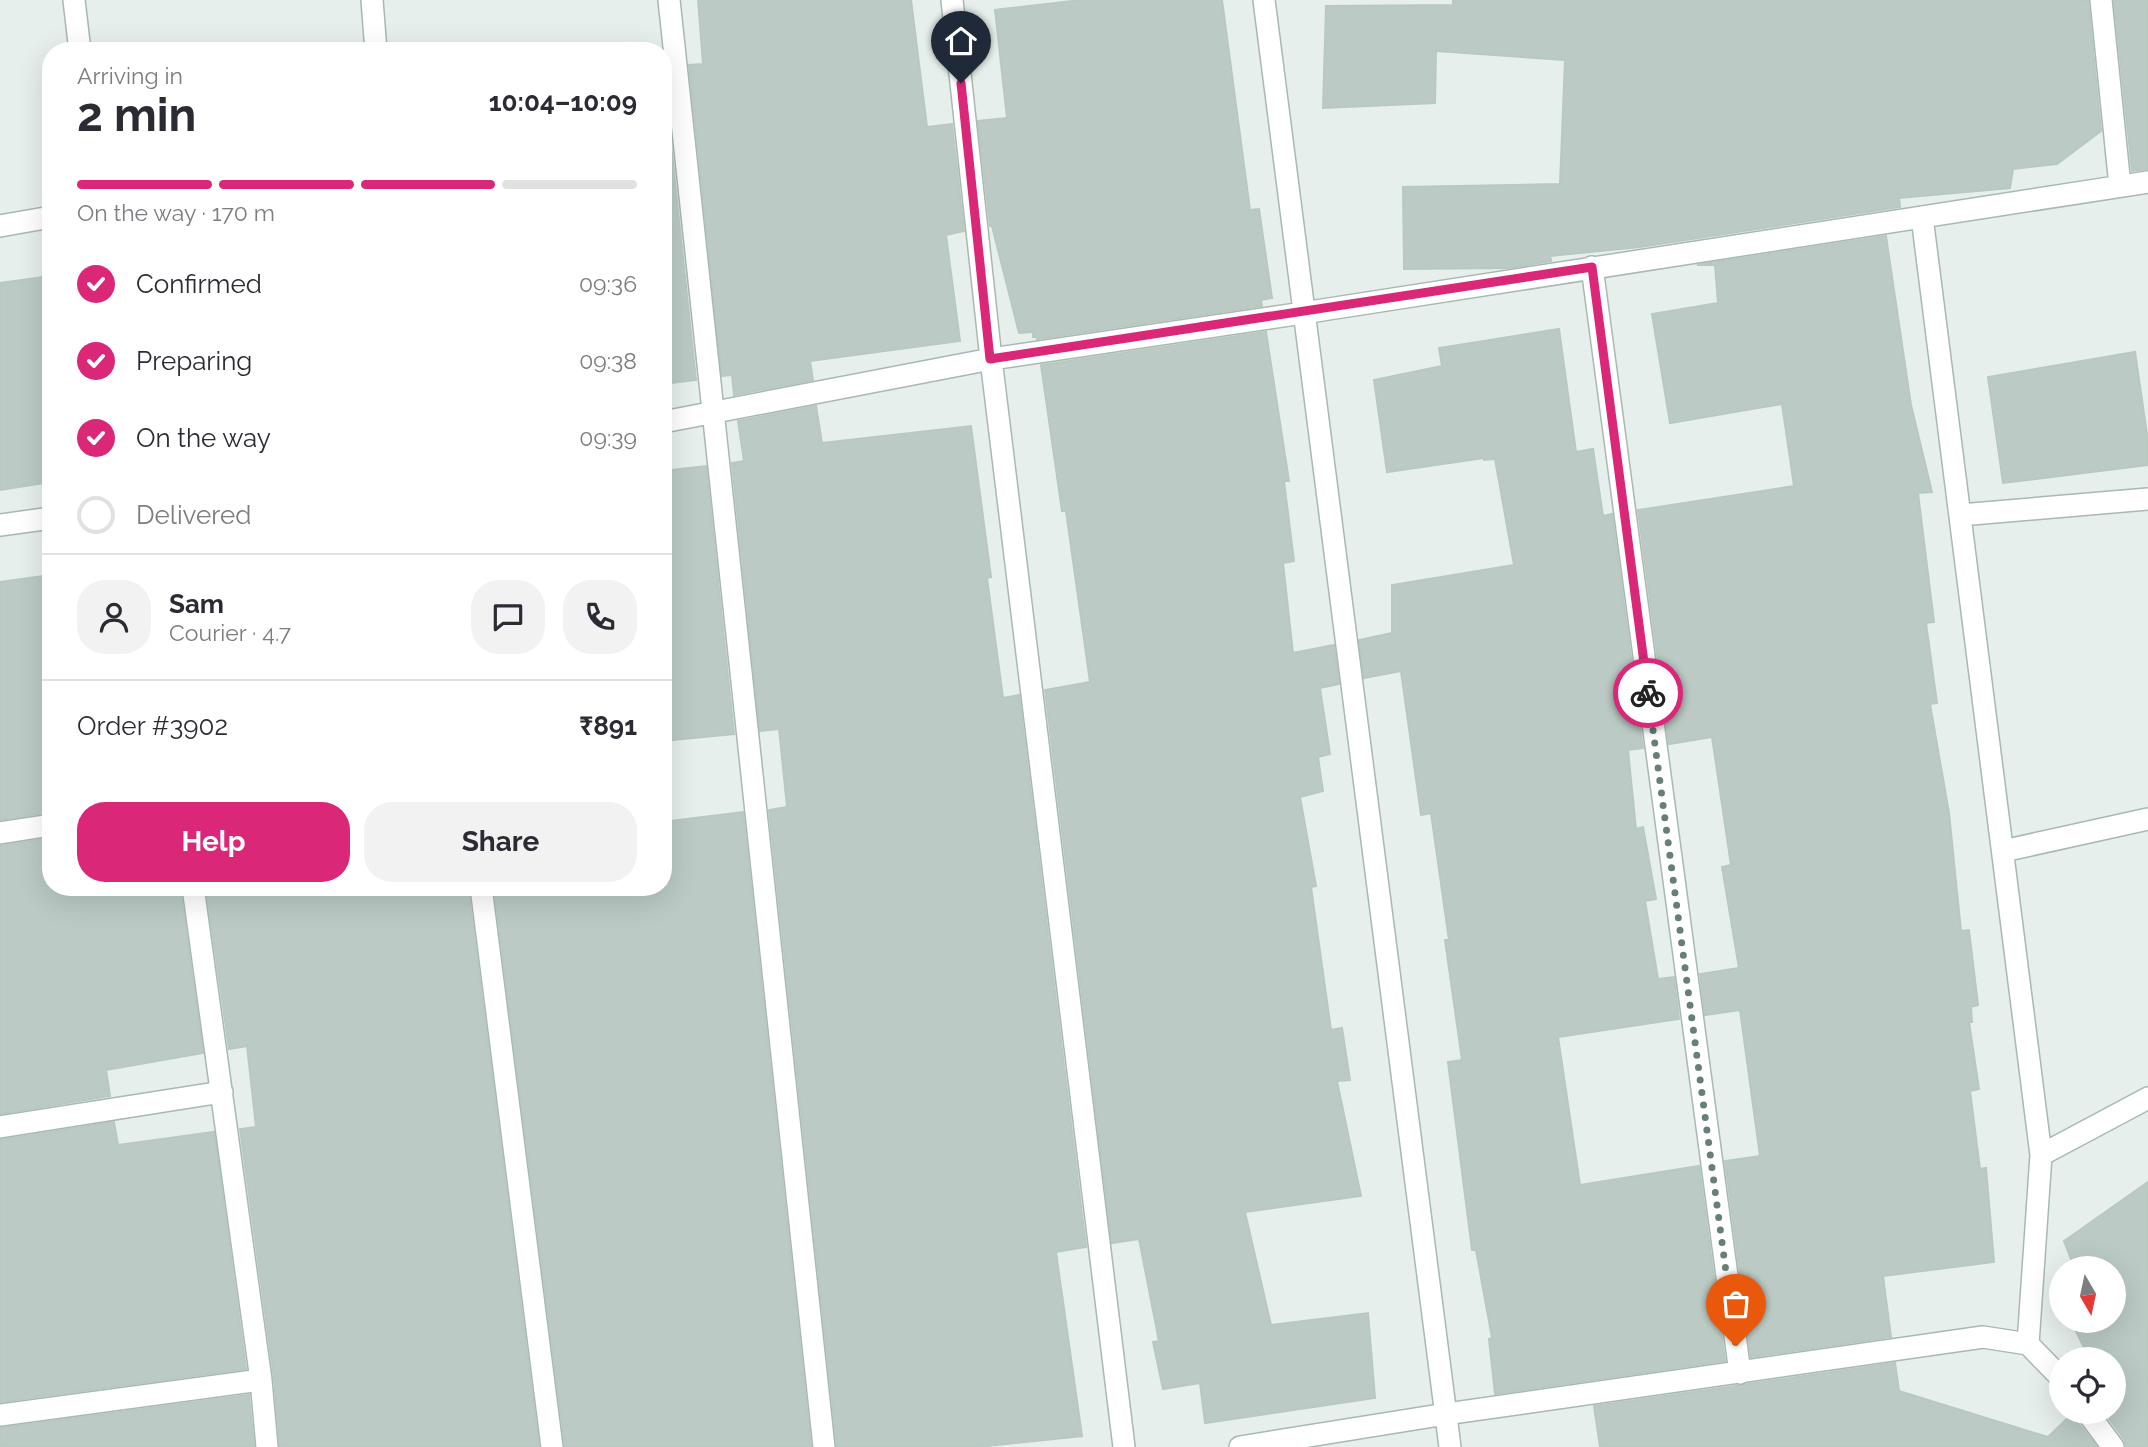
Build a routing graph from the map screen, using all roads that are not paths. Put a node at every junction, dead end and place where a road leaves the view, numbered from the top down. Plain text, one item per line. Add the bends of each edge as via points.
1 (74, 0) edge
2 (372, 0) edge
3 (669, 0) edge
4 (952, 0) edge
5 (1264, 0) edge
6 (2101, 0) edge
7 (79, 42) edge
8 (375, 42) edge
9 (2148, 182) edge
10 (2120, 186) junction
11 (1922, 218) junction
12 (42, 219) edge
13 (0, 226) edge
14 (1592, 267) junction
15 (1303, 313) junction
16 (990, 359) junction
17 (715, 414) junction
18 (672, 421) edge
19 (2148, 499) edge
20 (1960, 515) junction
21 (42, 519) edge
22 (0, 526) edge
23 (2148, 819) edge
24 (42, 826) edge
25 (0, 833) edge
26 (2003, 851) junction
27 (194, 896) edge
28 (482, 896) edge
29 (222, 1092) junction
30 (2148, 1098) edge
31 (0, 1127) edge
32 (2042, 1155) junction
33 (2028, 1344) junction
34 (2049, 1366) edge
35 (1740, 1373) junction
36 (261, 1380) junction
37 (1446, 1414) junction
38 (0, 1415) edge
39 (2096, 1424) edge
40 (267, 1447) edge
41 (552, 1447) edge
42 (824, 1447) edge
43 (1124, 1447) edge
44 (1240, 1447) edge
45 (1450, 1447) edge
46 (2113, 1447) edge

1 - 7 street
2 - 8 street
3 - 17 street
4 - 16 street
5 - 15 street
6 - 10 street
9 - 10 street
10 - 11 street
11 - 14 street
11 - 20 street
12 - 13 street
14 - 15 street
14 - 35 street
15 - 16 street
15 - 37 street
16 - 17 street
16 - 43 street
17 - 18 street
17 - 42 street
19 - 20 street
20 - 26 street
21 - 22 street
23 - 26 street
24 - 25 street
26 - 32 street
27 - 29 street
28 - 41 street
29 - 31 street
29 - 36 street
30 - 32 street
32 - 33 street
33 - 34 street
33 - 35 street via 1983,1337
35 - 37 street
36 - 38 street
36 - 40 street
37 - 44 street
37 - 45 street
39 - 46 street

